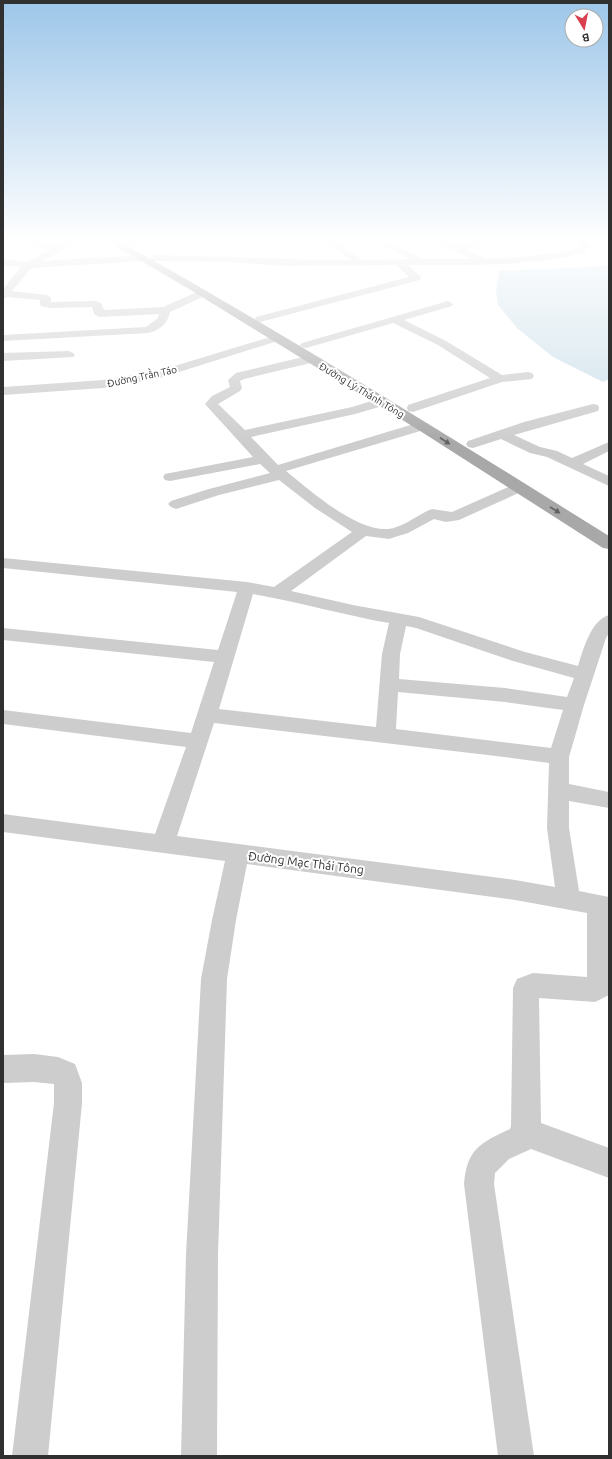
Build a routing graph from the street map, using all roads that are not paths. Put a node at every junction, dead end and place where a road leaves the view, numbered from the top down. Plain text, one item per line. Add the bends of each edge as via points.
1 (98, 309) edge
2 (229, 309) edge
3 (244, 309) edge
4 (298, 309) edge
5 (431, 309) edge
6 (165, 310) joint
7 (260, 319) junction
8 (395, 320) junction
9 (3, 338) edge
10 (277, 338) junction
11 (300, 347) junction
12 (69, 355) dead end
13 (3, 357) edge
14 (311, 359) junction
15 (528, 376) dead end
16 (500, 379) junction
17 (3, 391) edge
18 (381, 402) junction
19 (413, 408) junction
20 (593, 408) dead end
21 (422, 426) junction
22 (502, 434) junction
23 (242, 435) junction
24 (473, 444) junction
25 (609, 446) edge
26 (263, 459) junction
27 (571, 464) junction
28 (278, 472) junction
29 (170, 477) dead end
30 (534, 481) dead end
31 (609, 482) edge
32 (518, 488) junction
33 (176, 504) dead end
34 (363, 531) junction
35 (609, 544) edge
36 (3, 563) edge
37 (248, 587) junction
38 (277, 593) junction
39 (399, 619) junction
40 (609, 621) edge
41 (3, 634) edge
42 (224, 657) junction
43 (584, 674) junction
44 (388, 685) junction
45 (574, 705) junction
46 (207, 715) junction
47 (3, 717) edge
48 (385, 736) junction
49 (198, 741) junction
50 (559, 757) junction
51 (558, 790) junction
52 (609, 800) edge
53 (3, 823) edge
54 (163, 844) junction
55 (238, 854) junction
56 (568, 898) junction
57 (604, 906) edge
58 (3, 1069) edge
59 (525, 1132) junction
60 (609, 1162) edge
61 (30, 1456) edge
62 (199, 1456) edge
63 (516, 1456) edge

1 - 6 street via 99,314
2 - 10 main road, Đường Lý Thánh Tông
3 - 7 main road, Đường Lý Thánh Tông
4 - 7 street
5 - 8 street
6 - 9 street via 163,319 148,330
7 - 11 main road, Đường Lý Thánh Tông
8 - 11 street
8 - 16 street via 442,343
10 - 11 main road, Đường Lý Thánh Tông
10 - 17 street, Đường Trần Táo via 160,374 103,384
11 - 14 main road, Đường Lý Thánh Tông
11 - 19 main road, Đường Lý Thánh Tông
12 - 13 street
14 - 18 main road, Đường Lý Thánh Tông
14 - 23 street via 240,376 234,380 236,388 233,392 212,401 214,408
15 - 16 street
16 - 19 street
18 - 21 main road, Đường Lý Thánh Tông
18 - 23 street
19 - 24 main road, Đường Lý Thánh Tông
20 - 22 street
21 - 28 street
21 -> 32 main road, Đường Lý Thánh Tông
22 - 24 street
22 - 27 street
23 - 26 street
24 - 30 main road, Đường Lý Thánh Tông
25 - 27 street
26 - 28 street
26 - 29 street
27 - 31 street
28 - 33 street
28 - 34 street via 320,505
32 - 34 street via 454,517 432,514 389,534
32 -> 35 main road, Đường Lý Thánh Tông
34 - 38 street
36 - 37 street
37 - 38 street
37 - 42 street
38 - 39 street
39 - 43 street
39 - 44 street via 391,654
40 - 43 street via 597,637
41 - 42 street
42 - 46 street
43 - 45 street
44 - 45 street via 512,696
44 - 48 street
45 - 50 street
46 - 48 street
46 - 49 street
47 - 49 street
48 - 50 street
49 - 54 street
50 - 51 street
51 - 52 street
51 - 56 street via 558,828
53 - 54 street, Đường Mạc Thái Tông
54 - 55 street, Đường Mạc Thái Tông
55 - 56 street, Đường Mạc Thái Tông
55 - 62 street via 214,979 202,1255
56 - 57 street, Đường Mạc Thái Tông
57 - 59 street via 600,986 595,990 533,985 526,988 528,1119
58 - 61 street via 59,1071 65,1074 68,1083 68,1103
59 - 60 street
59 - 63 street via 520,1139 499,1149 487,1159 480,1168 479,1184

